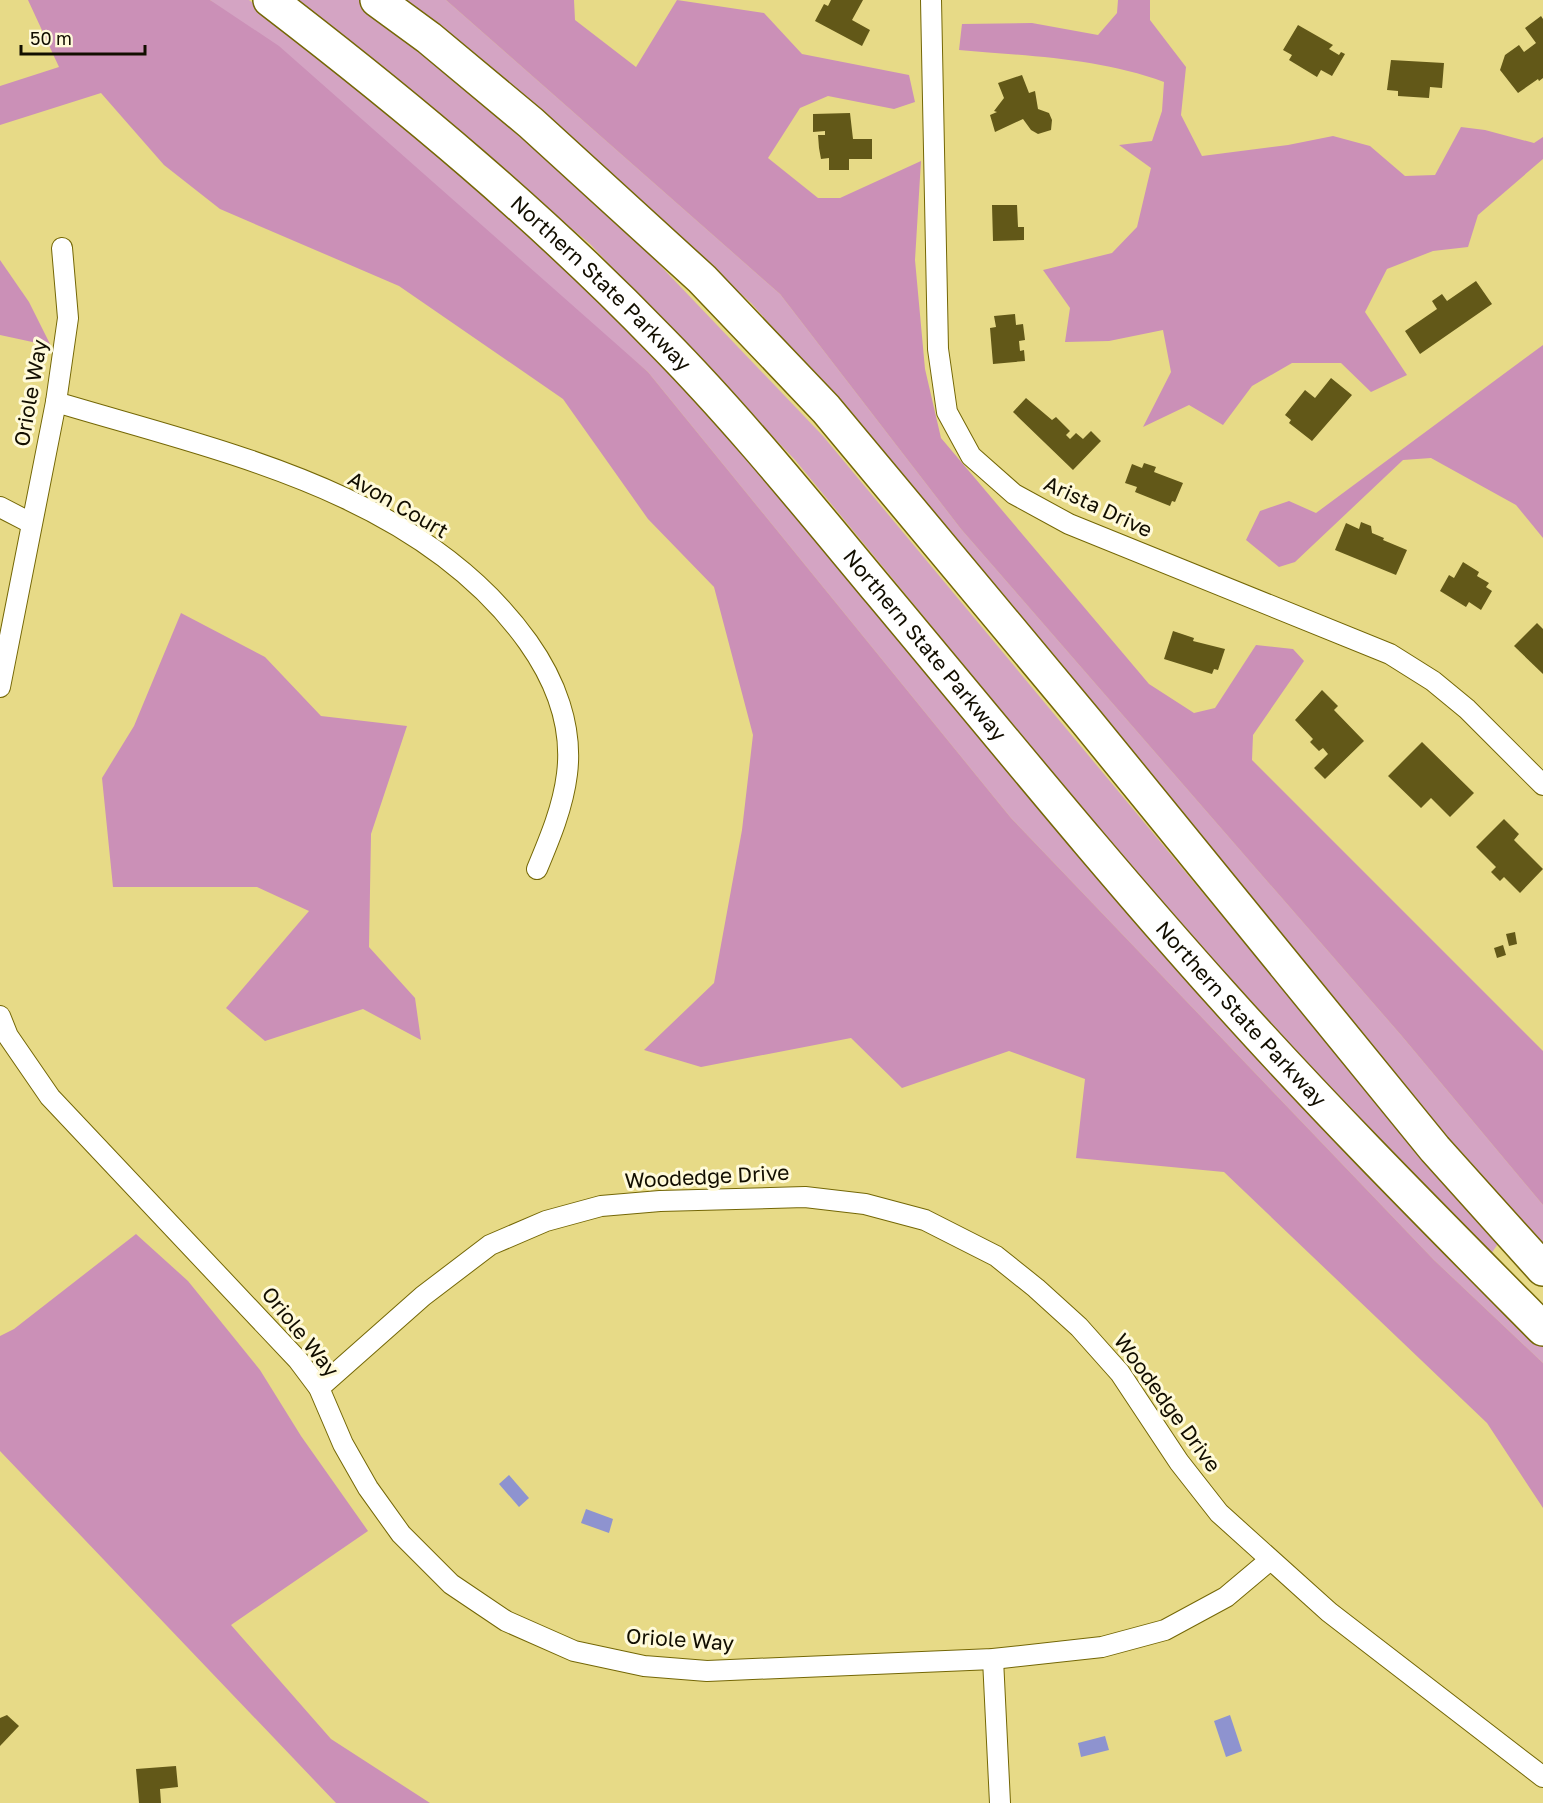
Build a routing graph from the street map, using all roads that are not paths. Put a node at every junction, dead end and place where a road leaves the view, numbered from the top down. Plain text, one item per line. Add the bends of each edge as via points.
1 (270, 0) edge
2 (377, 0) edge
3 (931, 0) edge
4 (62, 248) dead end
5 (56, 402) junction
6 (0, 507) edge
7 (31, 523) junction
8 (0, 687) edge
9 (1543, 784) edge
10 (537, 869) dead end
11 (0, 1016) edge
12 (4, 1040) edge
13 (1543, 1269) edge
14 (1543, 1329) edge
15 (319, 1388) junction
16 (1270, 1560) junction
17 (993, 1659) junction
18 (1543, 1777) edge
19 (1000, 1803) edge

1 - 14 highway, Northern State Parkway via 391,93 531,214 663,342 777,468 1222,995 1395,1181
2 - 13 highway via 531,123 702,279 826,409 1435,1149
3 - 9 street, Arista Drive via 938,349 947,411 971,456 1014,494 1069,525 1389,654 1433,681 1467,709
4 - 5 street, Oriole Way via 68,318
5 - 7 street, Oriole Way
5 - 10 street, Avon Court via 220,450 305,482 391,523 429,546 473,582 514,624 548,670 564,718 568,772 561,810
6 - 7 street
7 - 8 street, Oriole Way
11 - 12 street, Oriole Way
12 - 15 street, Oriole Way via 50,1097 246,1303
15 - 16 street, Woodedge Drive via 423,1296 490,1245 546,1221 601,1206 660,1202 805,1197 865,1204 925,1220 996,1256 1036,1288 1080,1327 1120,1373 1179,1462 1219,1513
15 - 17 street, Oriole Way via 343,1444 401,1534 451,1584 506,1621 574,1651 644,1666 706,1671
16 - 17 street, Oriole Way via 1226,1598 1166,1630 1102,1647
16 - 18 street, Woodedge Drive via 1329,1612
17 - 19 street

